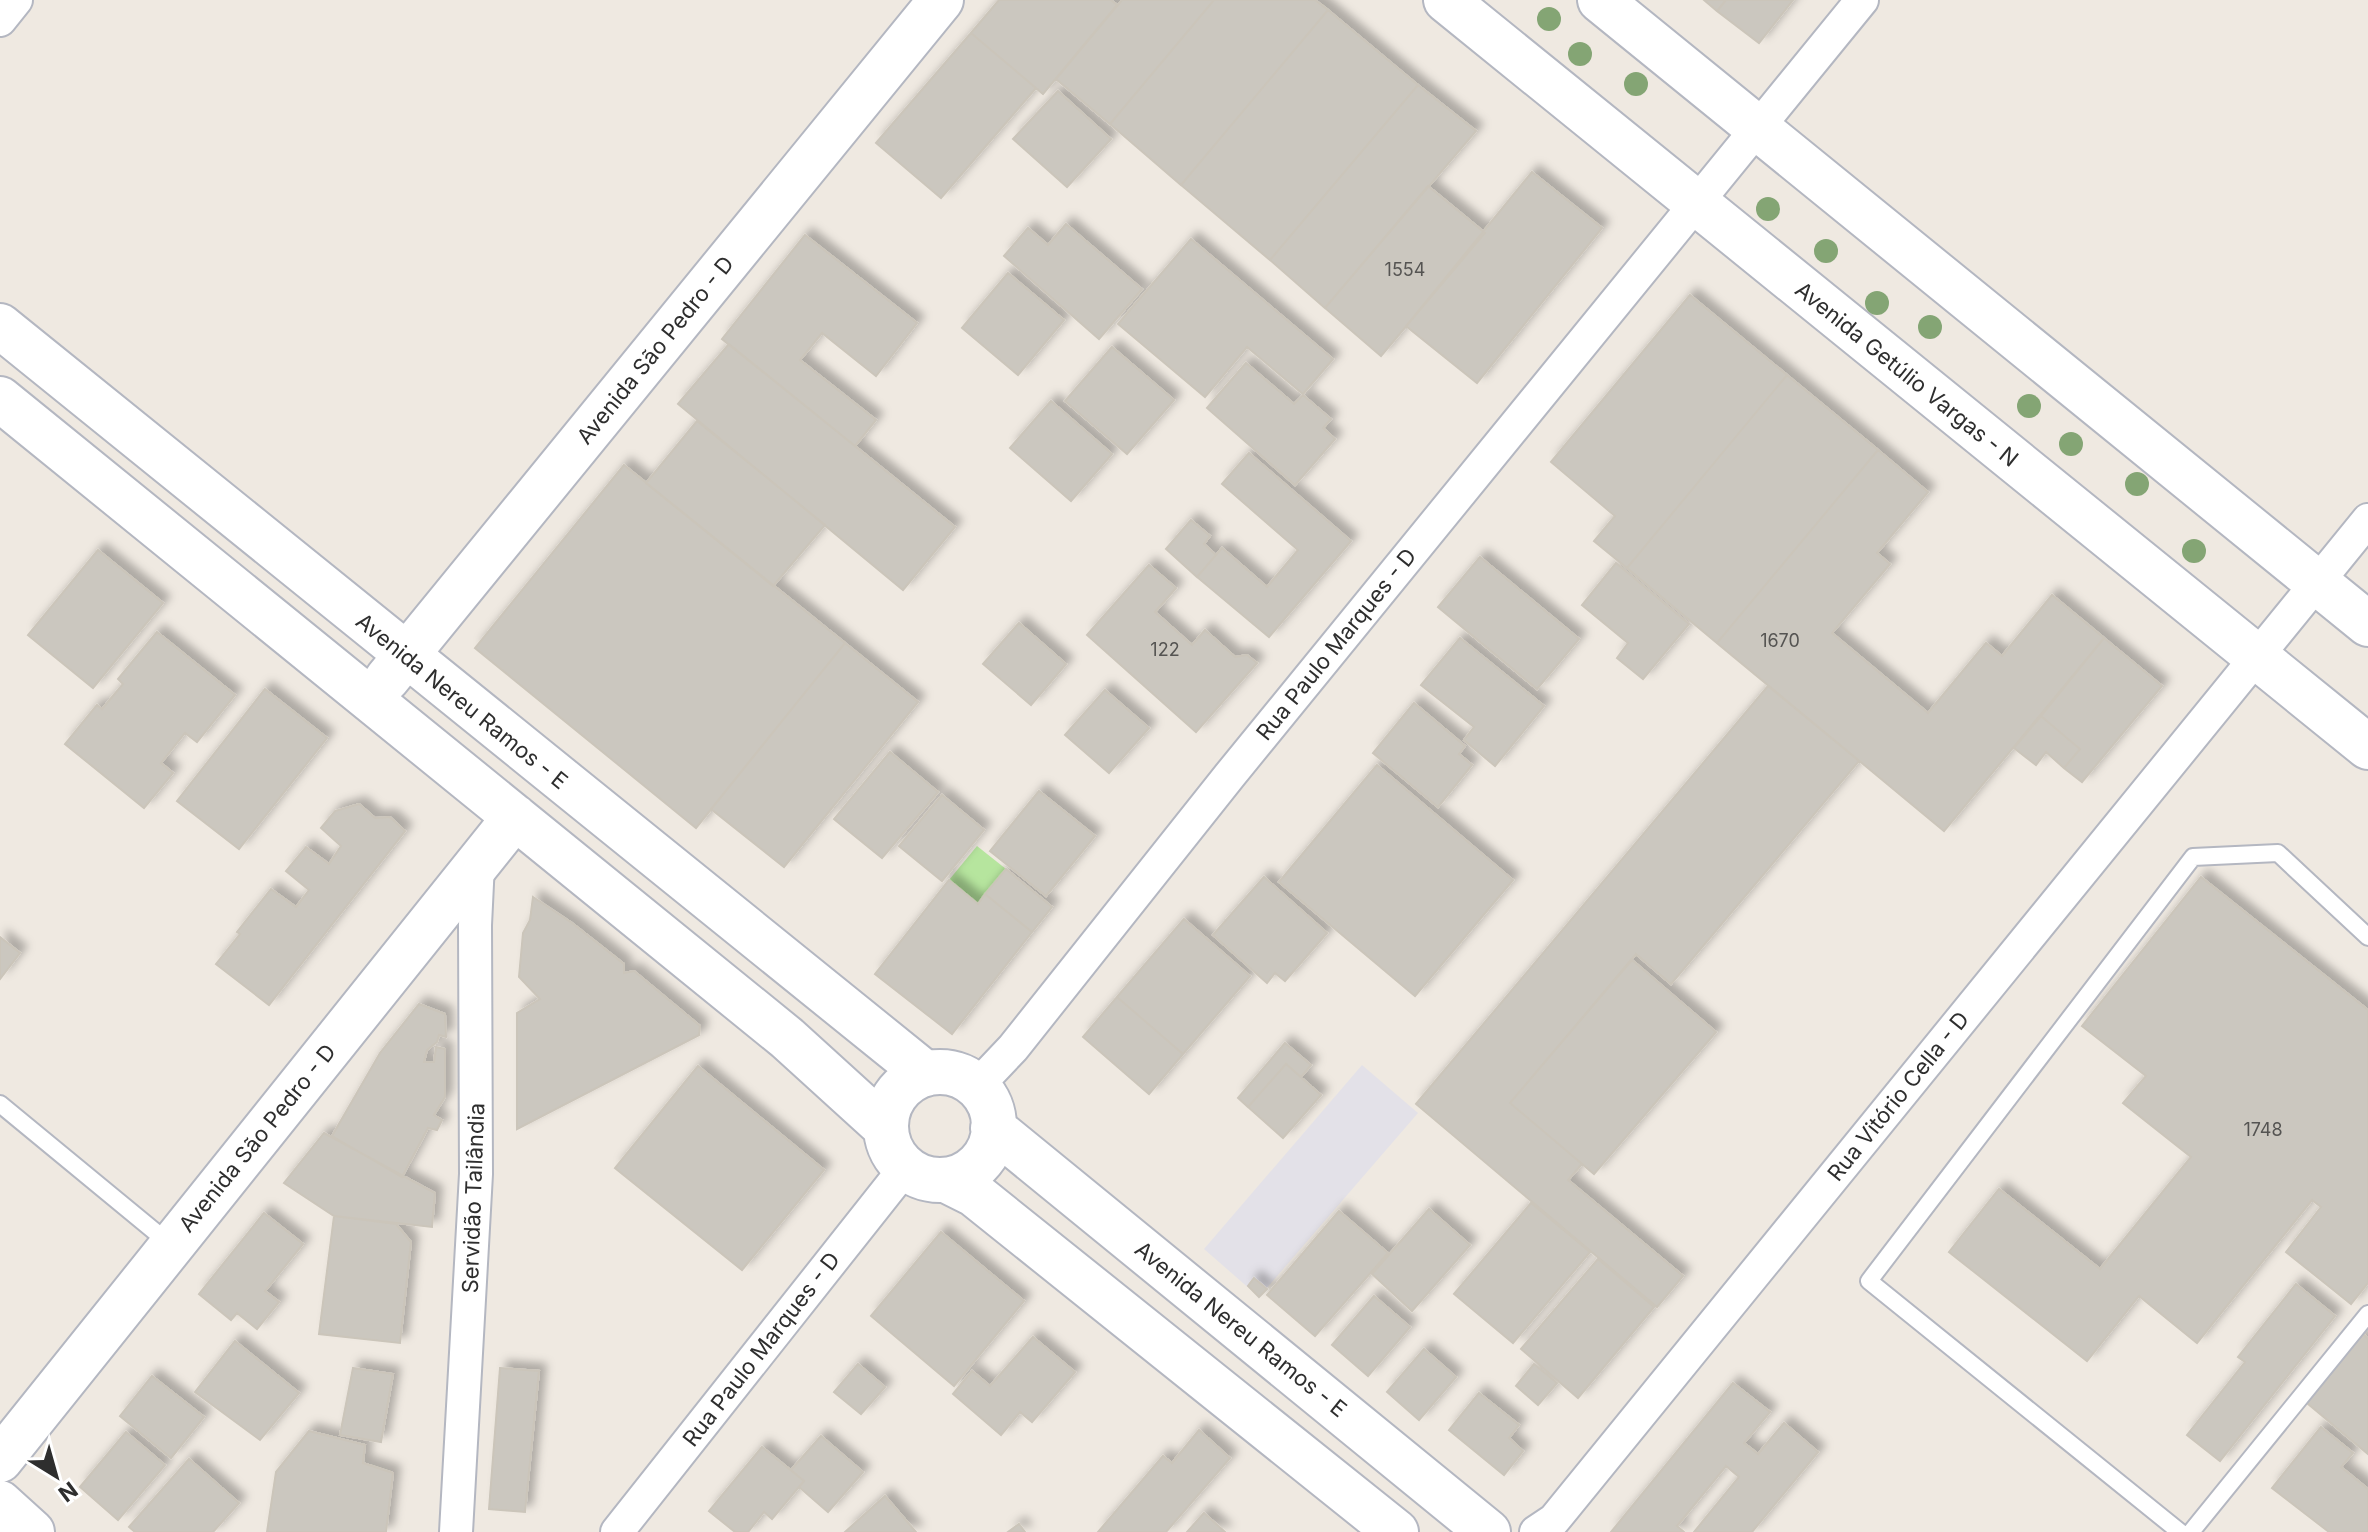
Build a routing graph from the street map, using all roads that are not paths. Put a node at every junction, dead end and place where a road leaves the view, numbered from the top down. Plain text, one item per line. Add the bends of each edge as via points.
1 (16, 0) edge
2 (941, 0) edge
3 (1446, 0) edge
4 (1600, 0) edge
5 (1862, 0) edge
6 (0, 20) edge
7 (1757, 127) junction
8 (1696, 202) junction
9 (0, 326) edge
10 (0, 399) edge
11 (2368, 520) edge
12 (2317, 582) junction
13 (2368, 624) edge
14 (406, 655) junction
15 (2256, 657) junction
16 (370, 700) junction
17 (2368, 747) edge
18 (515, 817) junction
19 (478, 863) junction
20 (2368, 937) edge
21 (926, 1074) junction
22 (977, 1086) junction
23 (0, 1104) edge
24 (886, 1128) junction
25 (993, 1128) junction
26 (926, 1174) junction
27 (172, 1245) junction
28 (2368, 1314) edge
29 (0, 1460) edge
30 (0, 1503) edge
31 (32, 1532) edge
32 (456, 1532) edge
33 (617, 1532) edge
34 (1396, 1532) edge
35 (1488, 1532) edge
36 (1536, 1532) edge
37 (2180, 1532) edge
38 (2191, 1532) edge

1 - 6 street
2 - 14 street, Avenida São Pedro - D
3 - 8 street, Avenida Getúlio Vargas - N
4 - 7 street
5 - 7 street, Rua Paulo Marques - D
7 - 8 street, Rua Paulo Marques - D
7 - 12 street
8 - 15 street, Avenida Getúlio Vargas - N
8 - 22 street, Rua Paulo Marques - D
9 - 14 street, Avenida Nereu Ramos - E
10 - 16 street
11 - 12 street, Rua Vitório Cella - D
12 - 13 street
12 - 15 street, Rua Vitório Cella - D
14 - 16 street, Avenida São Pedro - D
14 - 21 street, Avenida Nereu Ramos - E
15 - 17 street, Avenida Getúlio Vargas - N
15 - 36 street, Rua Vitório Cella - D via 1554,1520
16 - 18 street
18 - 19 street, Avenida São Pedro - D
18 - 24 street via 787,1038
19 - 27 street, Avenida São Pedro - D
19 - 32 street, Servidão Tailândia via 476,1174
20 - 37 lane via 2278,853 2193,857 1869,1281
21 - 22 street via 961,1076
21 - 24 street via 897,1094
22 - 25 street via 988,1100
23 - 27 lane
24 - 26 street via 889,1145
25 - 26 street via 989,1151 978,1166 963,1175
25 - 35 street, Avenida Nereu Ramos - E
26 - 33 street, Rua Paulo Marques - D
26 - 34 street via 974,1194
27 - 29 street, Avenida São Pedro - D
28 - 38 lane
30 - 31 street

